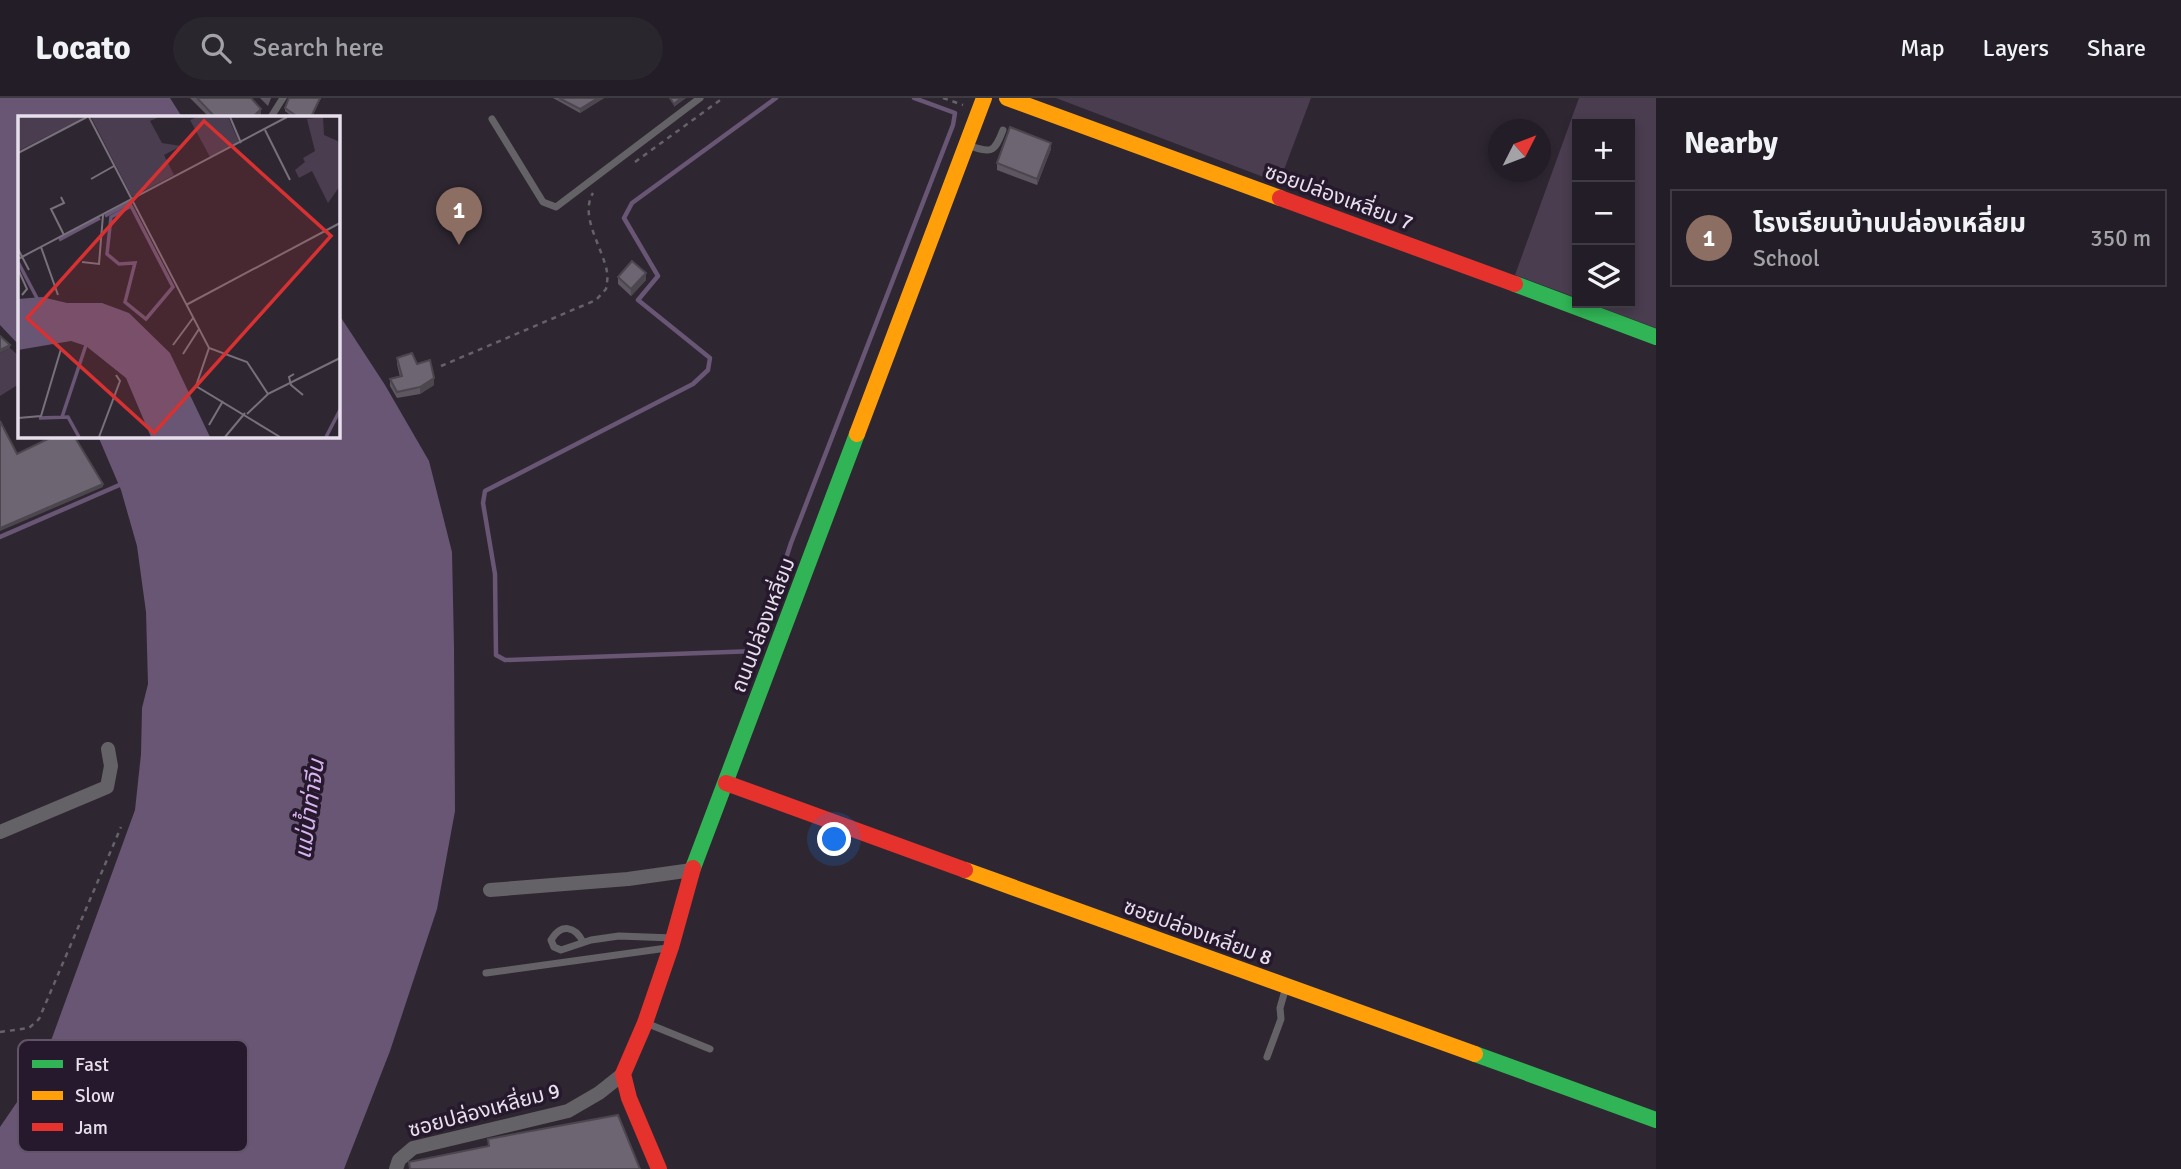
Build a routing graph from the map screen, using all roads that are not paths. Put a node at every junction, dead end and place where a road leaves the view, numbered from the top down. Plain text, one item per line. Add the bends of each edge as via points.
1 (283, 98) edge
2 (700, 98) edge
3 (1007, 98) edge
4 (981, 105) edge
5 (272, 116) edge
6 (492, 119) dead end
7 (1003, 130) dead end
8 (966, 145) junction
9 (1656, 337) edge
10 (108, 749) dead end
11 (726, 783) junction
12 (0, 832) edge
13 (692, 870) junction
14 (490, 890) dead end
15 (583, 942) dead end
16 (673, 942) junction
17 (486, 973) dead end
18 (1287, 986) junction
19 (645, 1023) junction
20 (710, 1049) dead end
21 (1267, 1057) dead end
22 (623, 1074) junction
23 (1656, 1120) edge
24 (396, 1169) edge
25 (659, 1169) edge

1 - 5 lane
2 - 6 lane via 556,207 543,202
3 - 9 street, ซอยปล่องเหลี่ยม 7
4 - 8 street, ถนนปล่องเหลี่ยม
7 - 8 lane via 991,150
8 - 11 street, ถนนปล่องเหลี่ยม
10 - 12 street via 107,787
11 - 13 street, ถนนปล่องเหลี่ยม
11 - 18 street, ซอยปล่องเหลี่ยม 8
13 - 14 street
13 - 16 street, ถนนปล่องเหลี่ยม
15 - 16 lane via 619,936
16 - 17 lane
16 - 19 street, ถนนปล่องเหลี่ยม
18 - 21 lane
18 - 23 street, ซอยปล่องเหลี่ยม 8
19 - 20 lane
19 - 22 street, ถนนปล่องเหลี่ยม
22 - 24 street, ซอยปล่องเหลี่ยม 9 via 568,1111 413,1148
22 - 25 street

